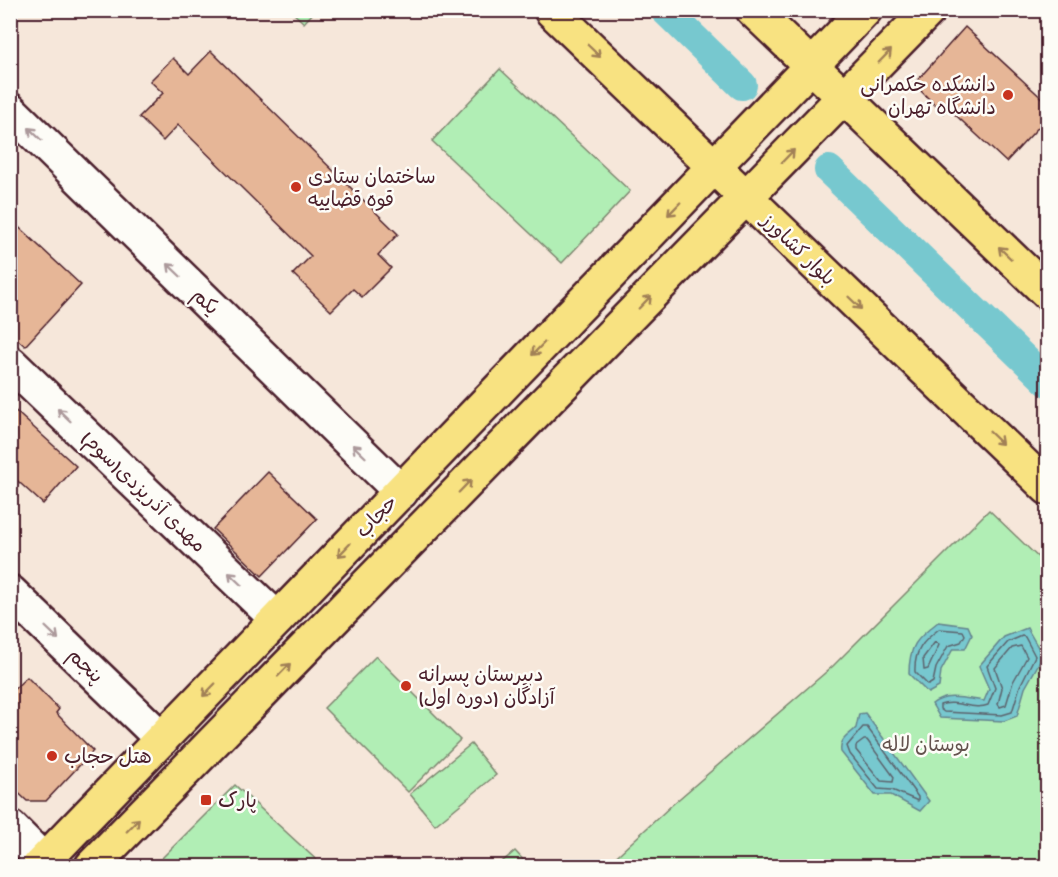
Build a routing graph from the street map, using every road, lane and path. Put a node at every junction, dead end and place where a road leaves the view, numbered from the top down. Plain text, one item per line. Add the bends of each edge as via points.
1 (552, 10) edge
2 (753, 10) edge
3 (865, 10) edge
4 (929, 10) edge
5 (811, 66) junction
6 (844, 99) junction
7 (10, 110) edge
8 (714, 167) junction
9 (747, 198) junction
10 (1047, 293) edge
11 (582, 304) junction
12 (612, 336) junction
13 (10, 363) edge
14 (1047, 488) edge
15 (400, 492) junction
16 (431, 520) junction
17 (10, 592) edge
18 (277, 619) junction
19 (307, 647) junction
20 (162, 739) junction
21 (10, 827) edge
22 (41, 864) edge
23 (92, 867) edge

1 -> 8 main road, بلوار کشاورز
2 - 5 main road
3 - 5 main road, حجاب
6 -> 4 main road
5 - 6 main road
5 - 8 main road, حجاب
9 -> 6 main road
10 -> 6 main road
15 -> 7 street, یکم
8 - 9 main road, بلوار کشاورز
8 -> 11 main road, حجاب
12 -> 9 main road
9 -> 14 main road, بلوار کشاورز
11 - 12 main road
11 -> 15 main road, حجاب
16 -> 12 main road
18 -> 13 street, مهدی آذریزدی(سوم)
15 - 16 main road
15 -> 18 main road, حجاب
16 - 19 main road
17 -> 20 street, پنجم
18 - 19 main road
18 -> 20 main road, حجاب
23 -> 19 main road
20 - 22 main road, حجاب
21 - 22 street

